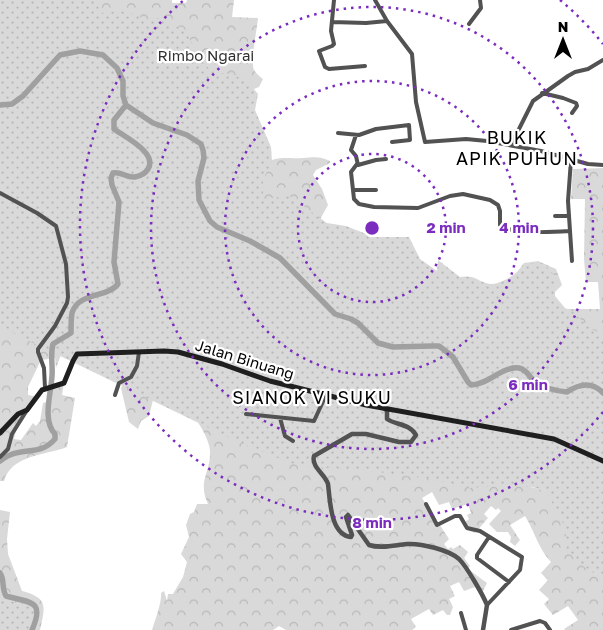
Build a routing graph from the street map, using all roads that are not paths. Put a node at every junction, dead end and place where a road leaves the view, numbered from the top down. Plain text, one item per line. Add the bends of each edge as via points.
1 (334, 0) edge
2 (375, 0) edge
3 (480, 0) edge
4 (387, 20) junction
5 (332, 22) junction
6 (469, 24) dead end
7 (603, 60) edge
8 (365, 66) dead end
9 (542, 94) junction
10 (572, 113) dead end
11 (338, 133) dead end
12 (356, 135) junction
13 (392, 142) dead end
14 (511, 145) junction
15 (386, 160) dead end
16 (571, 160) junction
17 (357, 164) junction
18 (603, 165) edge
19 (353, 190) junction
20 (376, 190) dead end
21 (0, 193) edge
22 (555, 216) dead end
23 (569, 216) junction
24 (570, 232) junction
25 (572, 261) dead end
26 (139, 352) junction
27 (46, 387) junction
28 (115, 395) dead end
29 (326, 396) junction
30 (385, 409) junction
31 (27, 410) junction
32 (246, 414) dead end
33 (280, 418) junction
34 (0, 433) edge
35 (293, 441) dead end
36 (0, 457) edge
37 (603, 461) edge
38 (426, 504) dead end
39 (489, 537) junction
40 (509, 582) junction
41 (487, 605) junction
42 (461, 613) dead end
43 (466, 630) edge
44 (483, 630) edge
45 (511, 630) edge
46 (550, 630) edge

1 - 5 street
2 - 4 street
3 - 6 street via 481,8
4 - 5 street
4 - 14 street via 412,54 416,102 425,142 466,139
5 - 8 street via 334,44 319,51 325,67
7 - 9 street via 588,69 574,72
9 - 10 street via 576,103
9 - 14 street via 533,100
11 - 12 street
12 - 13 street via 409,125 410,140
12 - 17 street via 351,150
14 - 16 street
15 - 17 street
16 - 18 street
16 - 23 street
17 - 19 street via 351,172
19 - 20 street
19 - 24 street via 355,201 374,207 425,206 464,194 498,205 500,225 506,229
21 - 27 street via 56,226 63,251 67,303 38,349
22 - 23 street
23 - 24 street
24 - 25 street
26 - 27 main road, Jalan Binuang via 79,353 64,383
26 - 28 street via 131,377 119,383
26 - 29 main road, Jalan Binuang via 178,352
27 - 31 main road
29 - 30 main road, Jalan Binuang
29 - 33 street via 314,421
30 - 37 main road, Jalan Binuang via 554,439
30 - 41 street via 387,419 414,432 416,435 411,442 352,434 314,456 314,464 328,484 335,524 351,537 345,520 348,516 369,545 421,544 453,556 463,565
31 - 34 main road via 18,414
31 - 36 street via 12,434 8,449
32 - 33 street
33 - 35 street via 285,436
38 - 39 street via 437,525 460,516 467,528
39 - 40 street via 477,558
39 - 40 street via 523,558 520,570
40 - 41 street
41 - 44 street
42 - 43 street
45 - 46 street via 540,621

